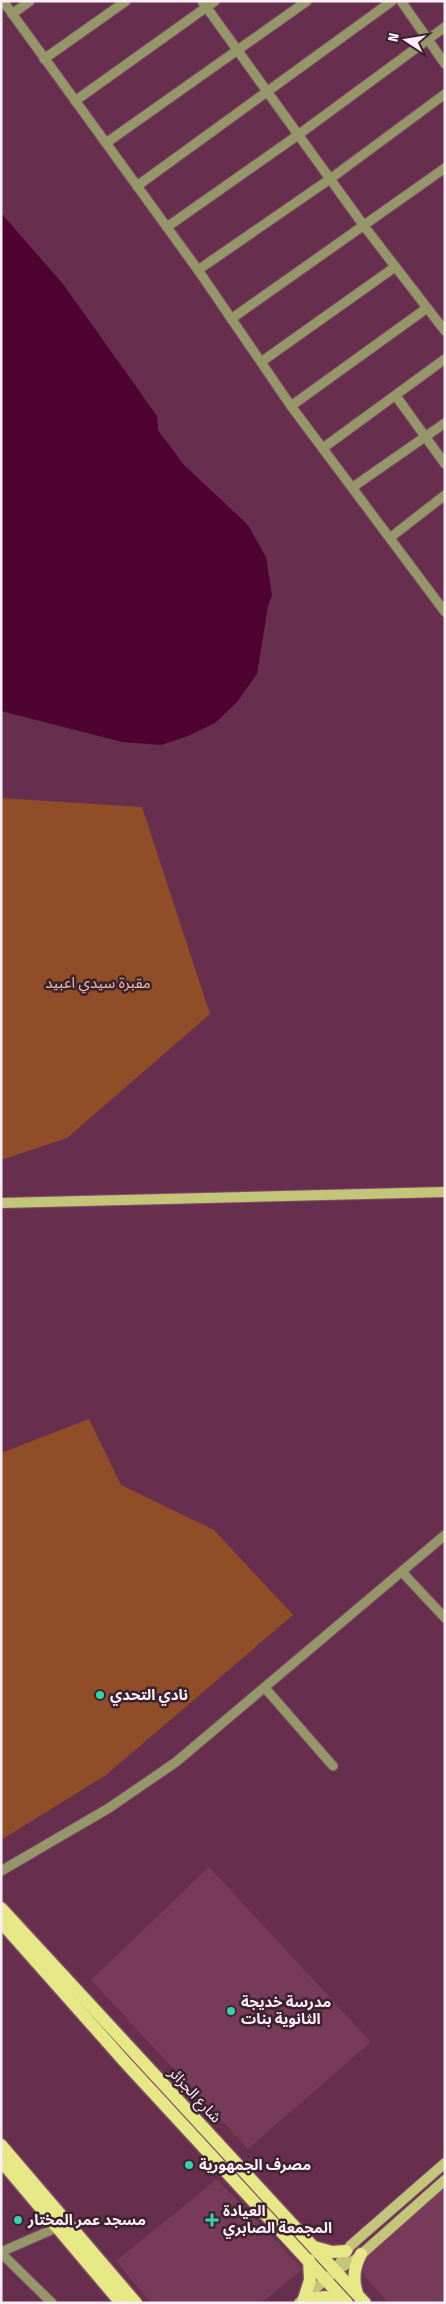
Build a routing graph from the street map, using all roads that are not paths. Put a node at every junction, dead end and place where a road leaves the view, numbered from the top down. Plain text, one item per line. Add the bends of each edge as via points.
1 (3, 1) edge
2 (30, 1) edge
3 (126, 1) edge
4 (215, 1) edge
5 (307, 1) edge
6 (392, 1) edge
7 (401, 1) edge
8 (204, 4) edge
9 (12, 14) junction
10 (445, 27) edge
11 (429, 39) junction
12 (237, 50) junction
13 (44, 59) junction
14 (445, 64) edge
15 (267, 92) junction
16 (445, 94) edge
17 (75, 101) junction
18 (298, 135) junction
19 (106, 143) junction
20 (445, 168) edge
21 (330, 179) junction
22 (137, 186) junction
23 (364, 226) junction
24 (167, 227) junction
25 (395, 267) junction
26 (198, 270) junction
27 (427, 308) junction
28 (231, 319) junction
29 (445, 331) edge
30 (445, 359) edge
31 (261, 362) junction
32 (396, 396) junction
33 (292, 406) junction
34 (445, 423) edge
35 (426, 437) junction
36 (322, 448) junction
37 (445, 464) edge
38 (353, 487) junction
39 (445, 495) edge
40 (391, 537) junction
41 (445, 612) edge
42 (445, 1192) edge
43 (1, 1203) edge
44 (445, 1535) edge
45 (402, 1572) junction
46 (445, 1618) edge
47 (265, 1688) junction
48 (333, 1766) dead end
49 (1, 1871) edge
50 (1, 1908) edge
51 (1, 1922) edge
52 (1, 2145) edge
53 (1, 2161) edge
54 (445, 2162) edge
55 (445, 2180) edge
56 (56, 2228) junction
57 (313, 2247) junction
58 (346, 2251) junction
59 (1, 2252) edge
60 (361, 2254) junction
61 (309, 2260) junction
62 (330, 2275) junction
63 (362, 2299) edge
64 (302, 2301) edge
65 (347, 2302) edge
66 (52, 2303) edge
67 (120, 2303) edge
68 (136, 2303) edge

1 - 9 street
2 - 9 street
3 - 13 street
4 - 8 street
5 - 12 street
6 - 15 street
7 - 11 street
8 - 12 street
8 - 17 street
9 - 13 street
10 - 11 street
11 - 14 street
11 - 18 street
12 - 15 street
12 - 19 street
13 - 17 street
15 - 18 street
15 - 22 street
16 - 21 street
17 - 19 street
18 - 21 street
18 - 24 street
19 - 22 street
20 - 23 street
21 - 23 street
21 - 26 street
22 - 24 street
23 - 25 street
23 - 28 street
24 - 26 street
25 - 27 street
25 - 31 street
26 - 28 street
27 - 29 street
27 - 33 street
28 - 31 street
30 - 32 street
31 - 33 street
32 - 35 street
32 - 36 street
33 - 36 street
34 - 35 street
35 - 37 street
35 - 38 street
36 - 38 street
38 - 40 street
39 - 40 street
40 - 41 street
42 - 43 main road
44 - 45 street
45 - 46 street
45 - 47 street
47 - 48 street
47 - 49 street via 144,1786
50 - 57 main road, شارع الجزائر
51 - 61 main road, شارع الجزائر via 125,2062
52 - 68 main road
53 - 56 main road
54 - 58 main road
55 - 60 main road
56 - 59 street
56 - 67 main road
57 - 58 main road
57 - 62 main road, شارع الجزائر
58 - 62 main road
59 - 66 street
60 - 62 main road
60 - 63 main road via 354,2271 354,2283
61 - 62 main road, شارع الجزائر
61 - 64 main road via 310,2280
62 - 63 main road, شارع الجزائر
62 - 64 main road
62 - 65 main road, شارع الجزائر
64 - 65 main road via 326,2297

